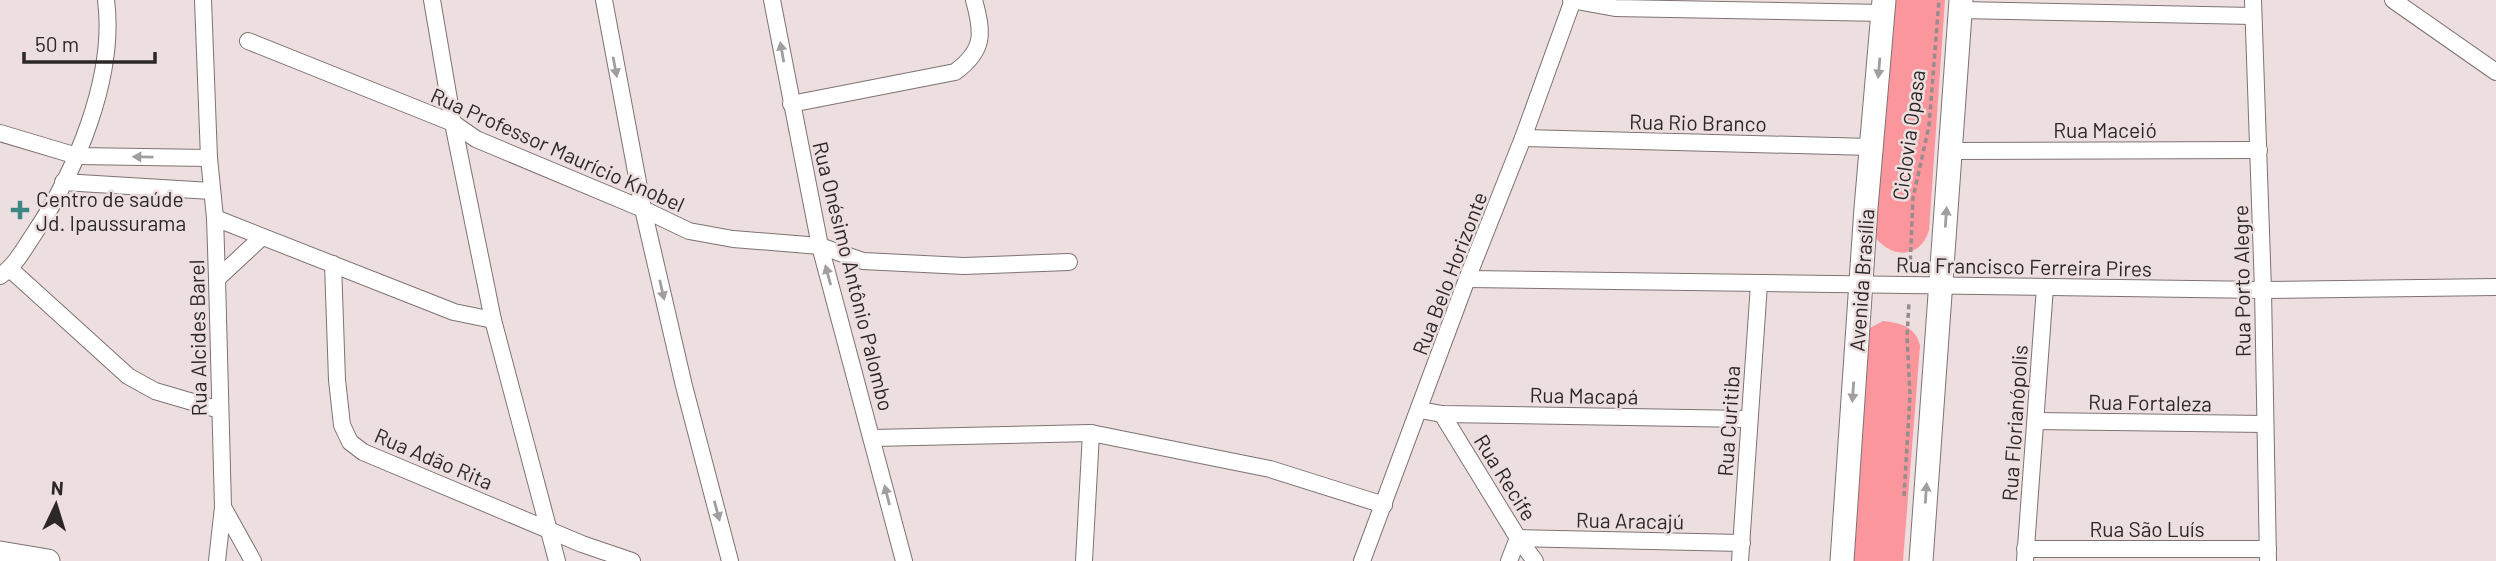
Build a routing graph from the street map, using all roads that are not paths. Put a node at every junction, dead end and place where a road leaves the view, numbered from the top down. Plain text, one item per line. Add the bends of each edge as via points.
1 (106, 0) edge
2 (203, 0) edge
3 (432, 0) edge
4 (604, 0) edge
5 (772, 0) edge
6 (974, 0) edge
7 (1572, 0) edge
8 (2393, 0) edge
9 (1961, 5) edge
10 (1884, 6) edge
11 (2253, 8) edge
12 (248, 41) dead end
13 (2496, 72) edge
14 (791, 104) junction
15 (453, 123) junction
16 (0, 133) edge
17 (1523, 138) junction
18 (1871, 147) junction
19 (2259, 150) junction
20 (1951, 151) junction
21 (78, 156) junction
22 (209, 158) junction
23 (63, 182) junction
24 (211, 191) junction
25 (643, 209) junction
26 (215, 218) junction
27 (262, 237) junction
28 (820, 246) junction
29 (1069, 262) dead end
30 (333, 264) junction
31 (5, 272) edge
32 (217, 279) junction
33 (1467, 279) junction
34 (1759, 284) junction
35 (1860, 284) junction
36 (1941, 286) junction
37 (2045, 287) junction
38 (2496, 287) edge
39 (2263, 290) junction
40 (493, 320) junction
41 (220, 410) junction
42 (1420, 410) junction
43 (1442, 414) junction
44 (1748, 419) junction
45 (2036, 421) junction
46 (2265, 424) junction
47 (1091, 433) junction
48 (873, 438) junction
49 (1384, 505) junction
50 (223, 507) junction
51 (550, 530) junction
52 (1518, 538) junction
53 (1742, 543) junction
54 (0, 553) edge
55 (2025, 555) edge
56 (2268, 555) edge
57 (48, 561) edge
58 (216, 561) edge
59 (253, 561) edge
60 (557, 561) edge
61 (632, 561) edge
62 (730, 561) edge
63 (904, 561) edge
64 (1084, 561) edge
65 (1362, 561) edge
66 (1509, 561) edge
67 (1535, 561) edge
68 (1740, 561) edge
69 (1842, 561) edge
70 (1921, 561) edge

1 - 21 street via 107,40 97,96
2 - 22 street, Rua Alcides Barel
3 - 15 street
4 -> 25 street
14 -> 5 street, Rua Onésimo Antônio Palombo
6 - 14 street via 981,24 979,44 970,61 955,72
7 - 10 street via 1615,8
7 - 17 street, Rua Belo Horizonte
8 - 13 street
9 - 11 street
9 - 20 main road
10 -> 18 main road, Avenida Brasília
11 - 19 street, Rua Porto Alegre
12 - 15 street, Rua Professor Maurício Knobel
14 - 28 street, Rua Onésimo Antônio Palombo
15 - 25 street, Rua Professor Maurício Knobel via 476,139
15 - 40 street
16 - 21 street
17 - 18 street, Rua Rio Branco
17 - 33 street, Rua Belo Horizonte
18 - 35 main road, Avenida Brasília
19 - 20 street, Rua Maceió
19 - 39 street, Rua Porto Alegre
36 -> 20 main road
22 -> 21 street
21 - 23 street
22 - 24 street, Rua Alcides Barel
23 - 24 street
23 - 31 street
24 - 26 street, Rua Alcides Barel
25 - 28 street, Rua Professor Maurício Knobel via 689,231
25 -> 62 street
26 - 27 street
26 - 32 street, Rua Alcides Barel
27 - 30 street
27 - 32 street
28 - 29 street, Rua Professor Maurício Knobel via 863,261 964,266
48 -> 28 street, Rua Onésimo Antônio Palombo
30 - 40 street via 454,312
30 - 51 street, Rua Adão Rita via 337,380 342,425 350,442 363,452
31 - 41 street via 128,376 155,391
32 - 41 street, Rua Alcides Barel
33 - 34 street, Rua Francisco Ferreira Pires
33 - 42 street, Rua Belo Horizonte
34 - 35 street, Rua Francisco Ferreira Pires
34 - 44 street, Rua Curitiba
35 - 36 street, Rua Francisco Ferreira Pires
35 -> 69 main road, Avenida Brasília
36 - 37 street, Rua Francisco Ferreira Pires
70 -> 36 main road
37 - 39 street, Rua Francisco Ferreira Pires
37 - 45 street, Rua Florianópolis
38 - 39 street, Rua Francisco Ferreira Pires
39 - 46 street, Rua Porto Alegre
40 - 51 street
41 - 50 street, Rua Alcides Barel
42 - 43 street, Rua Macapá
42 - 49 street, Rua Belo Horizonte
43 - 44 street, Rua Macapá
43 - 52 street, Rua Recife
44 - 53 street, Rua Curitiba
45 - 46 street, Rua Fortaleza
45 - 55 street, Rua Florianópolis
46 - 56 street, Rua Porto Alegre
47 - 48 street
47 - 49 street via 1270,469
47 - 64 street
63 -> 48 street, Rua Onésimo Antônio Palombo
49 - 65 street, Rua Belo Horizonte
50 - 58 street, Rua Alcides Barel
50 - 59 street, Rua Alcides Barel
51 - 60 street
51 - 61 street, Rua Adão Rita
52 - 53 street, Rua Aracajú
52 - 66 street
52 - 67 street, Rua Recife
53 - 68 street, Rua Curitiba
54 - 57 main road
55 - 56 street, Rua São Luís

